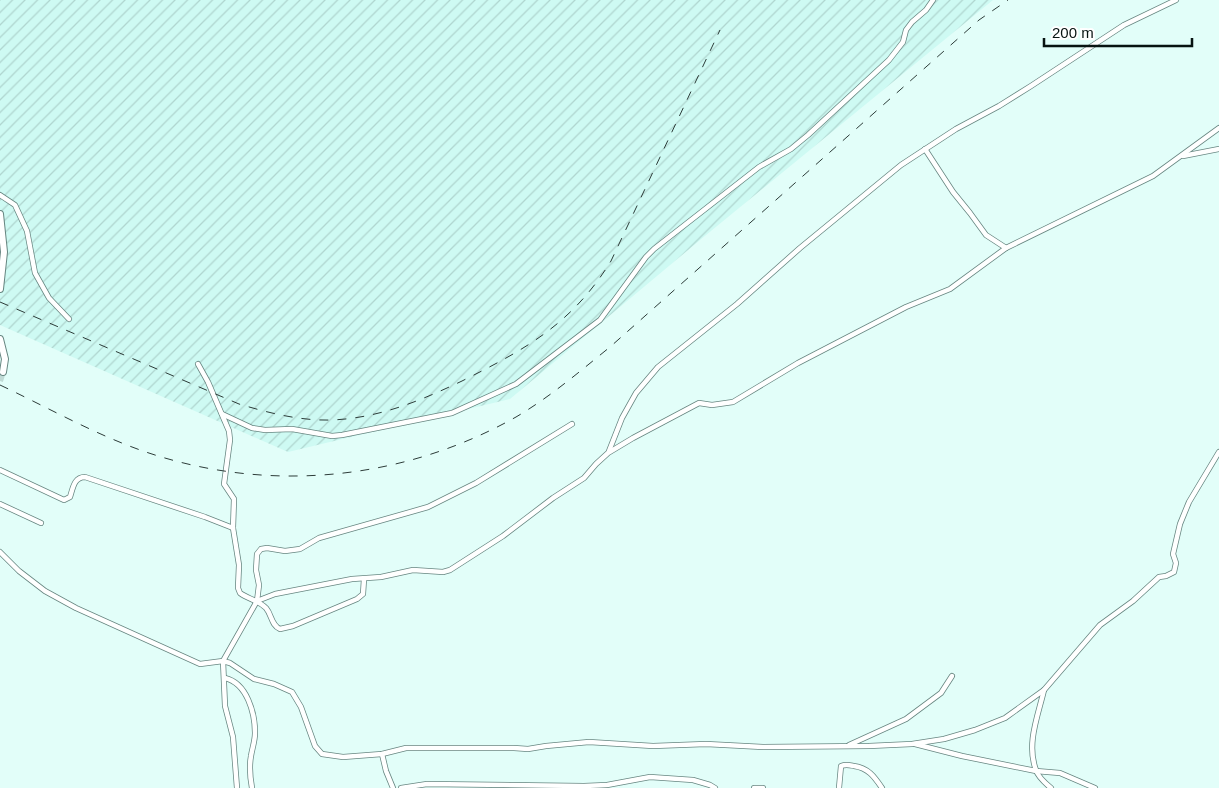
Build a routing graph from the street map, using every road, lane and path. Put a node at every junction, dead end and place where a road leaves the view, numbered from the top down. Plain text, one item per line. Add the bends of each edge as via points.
1 (933, 0) edge
2 (1176, 0) edge
3 (1219, 128) edge
4 (925, 149) junction
5 (1219, 149) edge
6 (1180, 156) junction
7 (0, 195) edge
8 (0, 214) edge
9 (1006, 248) junction
10 (0, 289) edge
11 (69, 319) dead end
12 (0, 339) edge
13 (198, 364) dead end
14 (3, 372) dead end
15 (222, 414) junction
16 (572, 424) dead end
17 (1219, 452) edge
18 (608, 453) junction
19 (0, 470) edge
20 (0, 504) edge
21 (41, 523) dead end
22 (233, 528) junction
23 (0, 552) edge
24 (364, 579) junction
25 (257, 601) junction
26 (224, 661) junction
27 (952, 676) dead end
28 (225, 678) junction
29 (1044, 690) junction
30 (912, 744) junction
31 (846, 746) junction
32 (382, 754) junction
33 (1036, 771) junction
34 (538, 787) edge
35 (237, 788) edge
36 (252, 788) edge
37 (393, 788) edge
38 (401, 788) edge
39 (715, 788) edge
40 (754, 788) edge
41 (763, 788) edge
42 (839, 788) edge
43 (882, 788) edge
44 (1051, 788) edge
45 (1095, 788) edge

1 - 15 street via 906,30 903,42 889,60 791,149 759,168 654,249 600,320 516,384 452,413 342,435 252,428
2 - 4 street via 1124,25 1007,101
3 - 6 street
4 - 9 street via 952,192 986,235
4 - 18 street via 894,171 658,367 636,393
5 - 6 street
6 - 9 street via 1153,176
7 - 11 street via 15,205 27,231 35,273 49,298
8 - 10 main road via 4,252
9 - 18 street via 950,289 906,307 798,363 733,402 699,403
12 - 14 main road via 5,359
13 - 15 street
15 - 22 street via 230,440 224,484 234,499
16 - 25 street via 476,483 428,507 319,538 300,549 262,550 256,561
17 - 29 street via 1189,502 1180,524 1173,554 1174,572 1159,577 1100,625
18 - 24 street via 584,478 458,566 443,572 413,570
19 - 22 street via 64,500 70,497 77,480 85,477
20 - 21 street
22 - 25 street via 239,565 238,588 240,593
23 - 26 street via 45,591 76,608 200,664
24 - 25 street via 293,590
24 - 25 street via 361,597 285,628 277,628
25 - 26 street
26 - 28 street
26 - 32 street via 254,678 292,692 315,746 322,754 343,758
27 - 31 street via 941,692 906,718
28 - 35 street via 225,706 233,737
28 - 36 street via 240,687 252,711 255,732 250,766
29 - 30 street via 998,721
29 - 33 street via 1033,732
30 - 31 street
30 - 33 street
31 - 32 street via 653,746 589,742 528,749 406,748
32 - 37 street
33 - 44 street
33 - 45 street via 1060,773
34 - 38 street via 427,784
34 - 39 street via 607,785 650,777 692,780
40 - 41 street
42 - 43 street via 840,772 845,764 869,771

